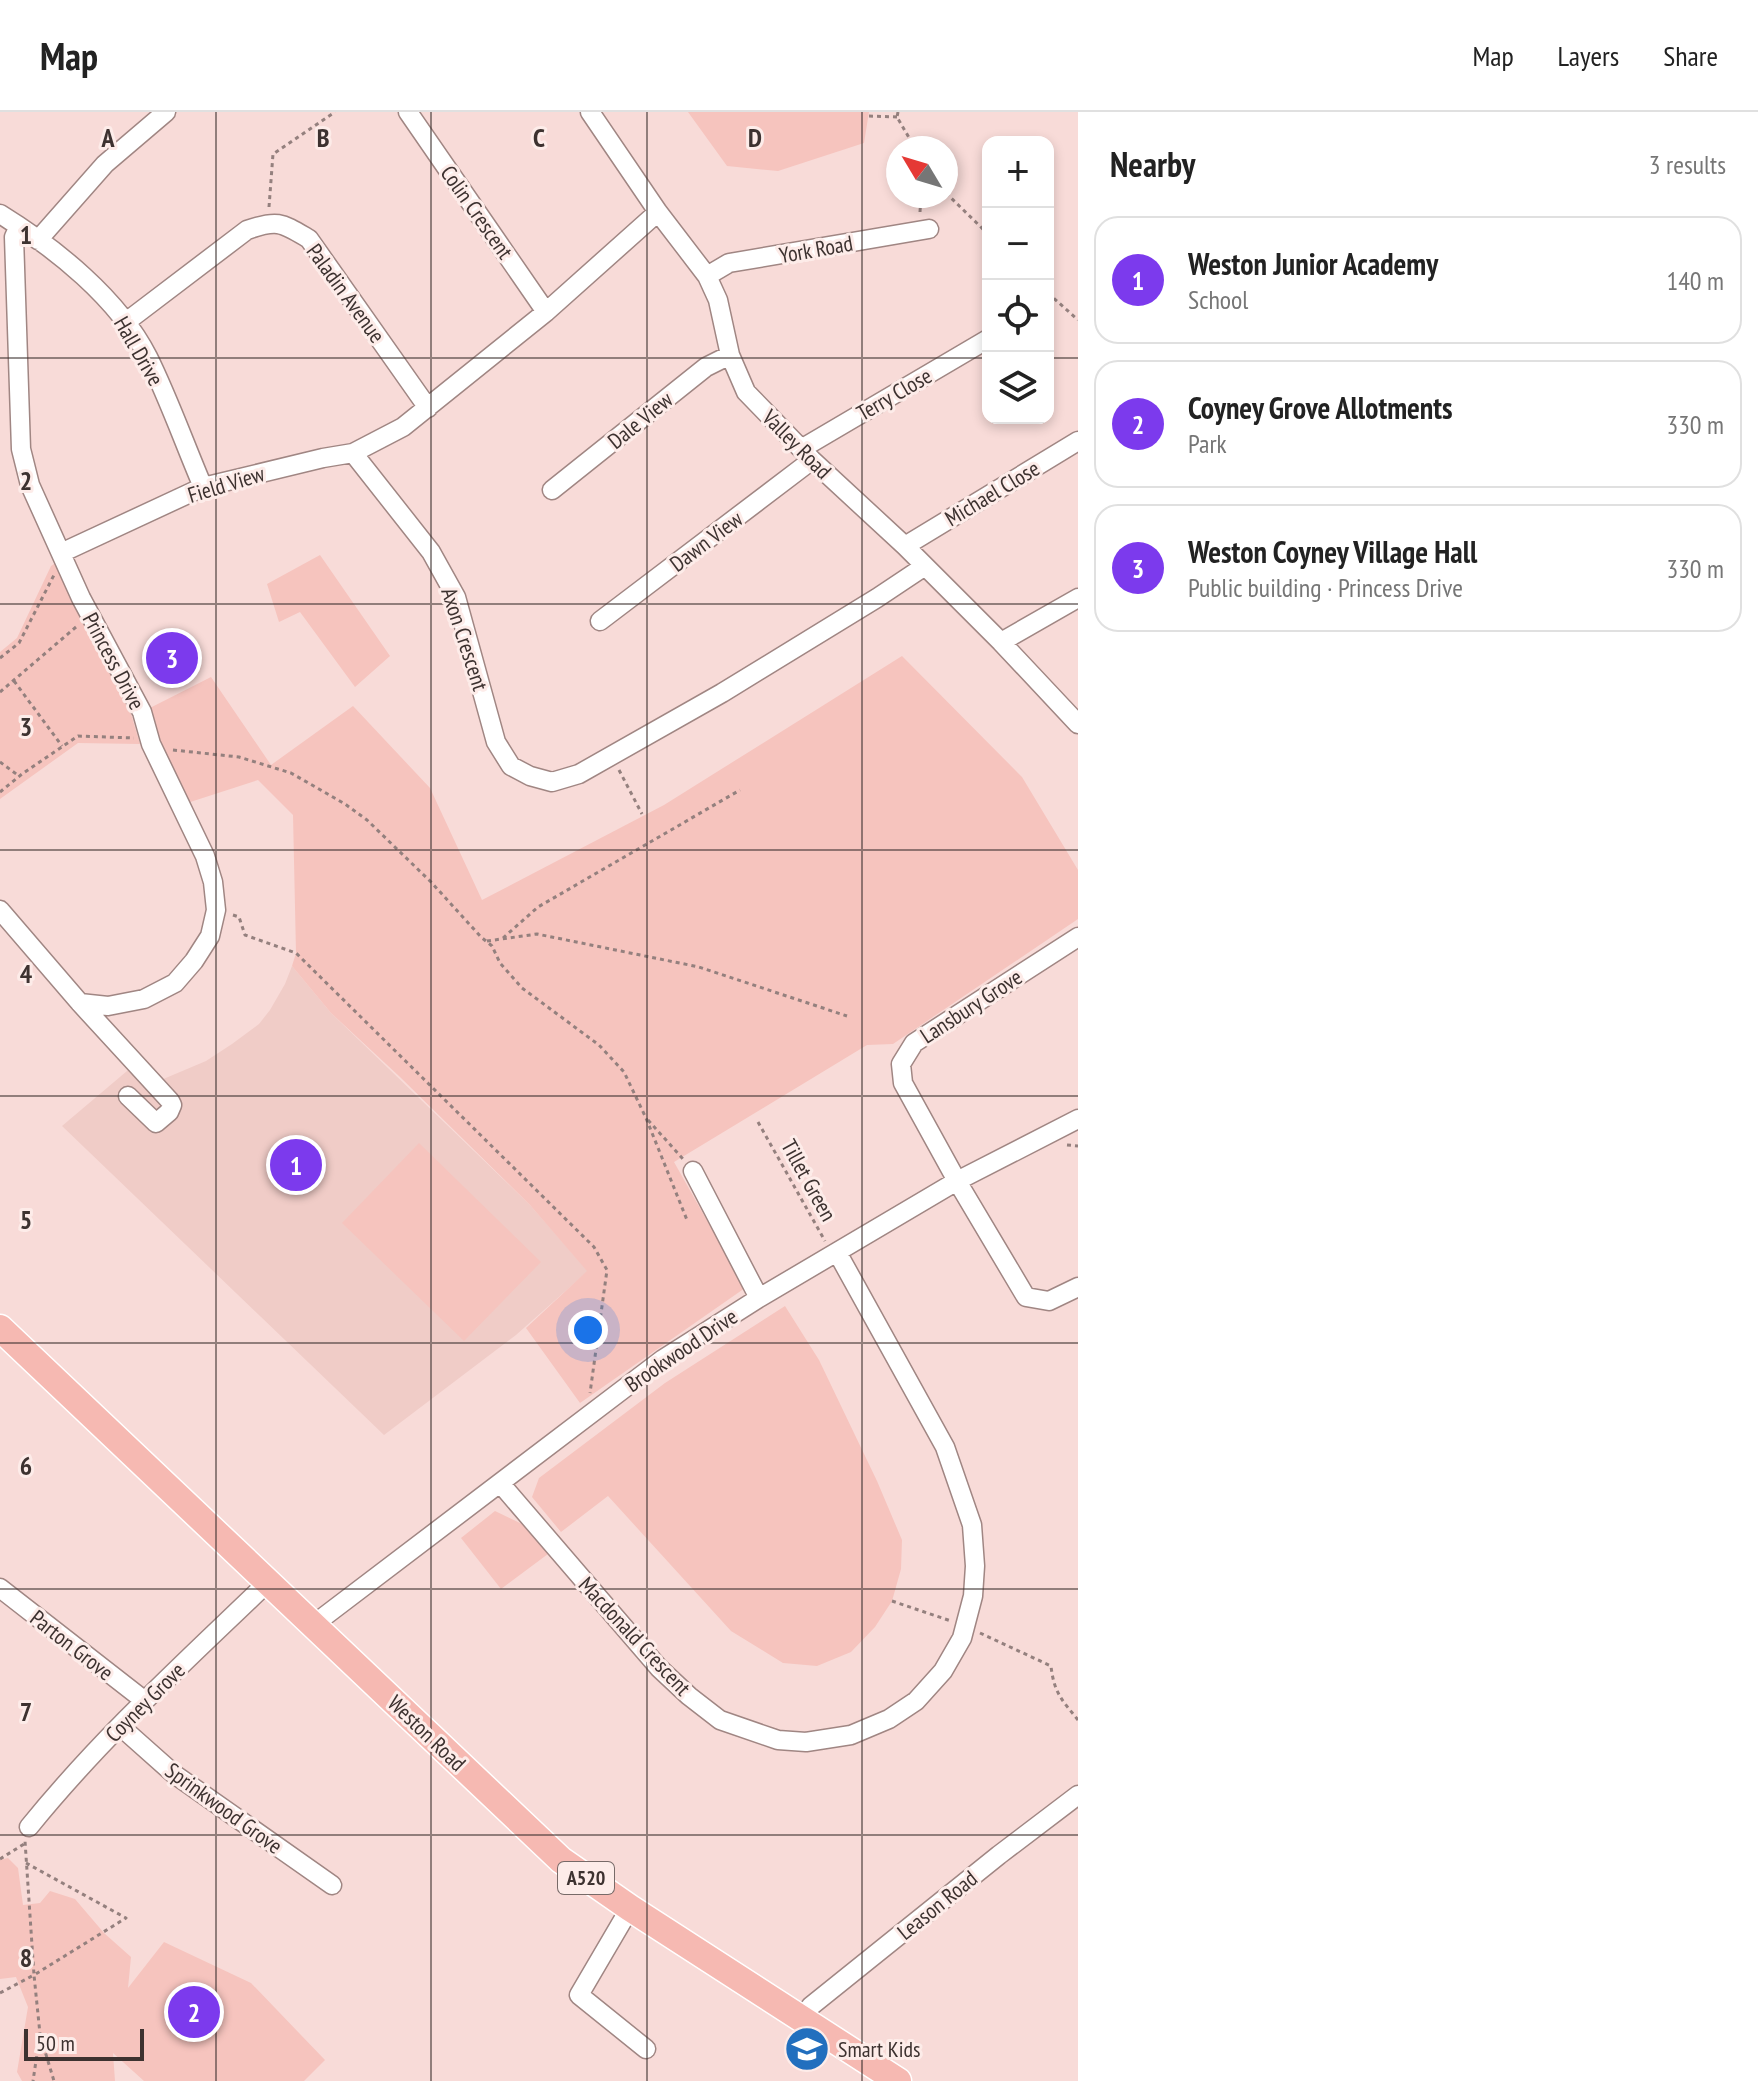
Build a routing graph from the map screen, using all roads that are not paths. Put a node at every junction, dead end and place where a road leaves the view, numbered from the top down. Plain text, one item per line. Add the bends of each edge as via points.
1 (166, 112) edge
2 (408, 112) edge
3 (590, 112) edge
4 (658, 212) junction
5 (0, 214) edge
6 (19, 226) junction
7 (929, 229) dead end
8 (38, 240) junction
9 (707, 276) junction
10 (546, 312) junction
11 (126, 322) junction
12 (982, 343) edge
13 (730, 355) junction
14 (428, 408) junction
15 (1078, 441) edge
16 (353, 453) junction
17 (806, 454) junction
18 (203, 487) junction
19 (552, 490) dead end
20 (905, 546) junction
21 (62, 555) junction
22 (925, 566) junction
23 (1078, 598) edge
24 (600, 621) dead end
25 (1001, 642) junction
26 (1078, 724) edge
27 (0, 910) edge
28 (1078, 937) edge
29 (80, 1003) junction
30 (128, 1096) dead end
31 (1078, 1119) edge
32 (693, 1171) road end
33 (957, 1181) junction
34 (834, 1253) junction
35 (1078, 1287) edge
36 (759, 1298) junction
37 (0, 1328) edge
38 (500, 1483) junction
39 (268, 1582) junction
40 (0, 1588) edge
41 (313, 1625) junction
42 (145, 1701) junction
43 (120, 1726) junction
44 (1078, 1795) edge
45 (27, 1835) road end
46 (332, 1885) dead end
47 (630, 1908) junction
48 (801, 2019) junction
49 (646, 2049) dead end
50 (898, 2081) edge

1 - 8 street via 105,164
2 - 10 street, Colin Crescent
3 - 4 street, Valley Road
4 - 9 street, Valley Road
4 - 10 street
5 - 6 street, Hall Drive
6 - 8 street, Hall Drive
6 - 21 street, Princess Drive via 14,237 21,449 30,485
7 - 9 street, York Road via 729,263
8 - 11 street, Hall Drive
9 - 13 street, Valley Road
10 - 14 street
11 - 14 street, Paladin Avenue via 247,230 268,222 286,225 309,239
11 - 18 street, Hall Drive via 148,357
12 - 17 street, Terry Close
13 - 17 street, Valley Road via 746,392
13 - 19 street, Dale View via 706,367
14 - 16 street
15 - 20 street, Michael Close
16 - 18 street, Field View
16 - 22 street, Axon Crescent via 431,552 456,597 496,742 511,766 552,782 579,774 722,693
17 - 20 street, Valley Road
17 - 24 street, Dawn View
18 - 21 street, Field View
20 - 22 street, Valley Road
21 - 29 street, Princess Drive via 142,712 205,856 216,910 210,936 175,983 144,999 108,1006
22 - 25 street, Valley Road
23 - 25 street
25 - 26 street, Valley Road
27 - 29 street
28 - 33 street, Lansbury Grove via 914,1043 901,1064 903,1083
29 - 30 street via 172,1105 156,1123
31 - 33 street, Brookwood Drive
32 - 36 street
33 - 34 street, Brookwood Drive
33 - 35 street, Lansbury Grove via 1026,1297 1049,1301
34 - 36 street, Brookwood Drive
34 - 38 street, Macdonald Crescent via 945,1447 972,1525 973,1596 962,1638 943,1671 916,1701 851,1735 806,1742 778,1740 720,1720 659,1668
36 - 38 street, Brookwood Drive via 663,1359
37 - 39 highway, Weston Road / A520
38 - 41 street, Brookwood Drive
39 - 41 highway, Weston Road / A520
39 - 42 street, Coyney Grove
40 - 42 street, Parton Grove
41 - 47 highway, Weston Road / A520 via 561,1860
42 - 43 street, Coyney Grove
43 - 45 street, Coyney Grove via 57,1792
43 - 46 street, Sprinkwood Grove via 174,1774
44 - 48 street, Leason Road
47 - 48 highway, Weston Road / A520
47 - 49 street via 579,1995
48 - 50 highway, Weston Road / A520

